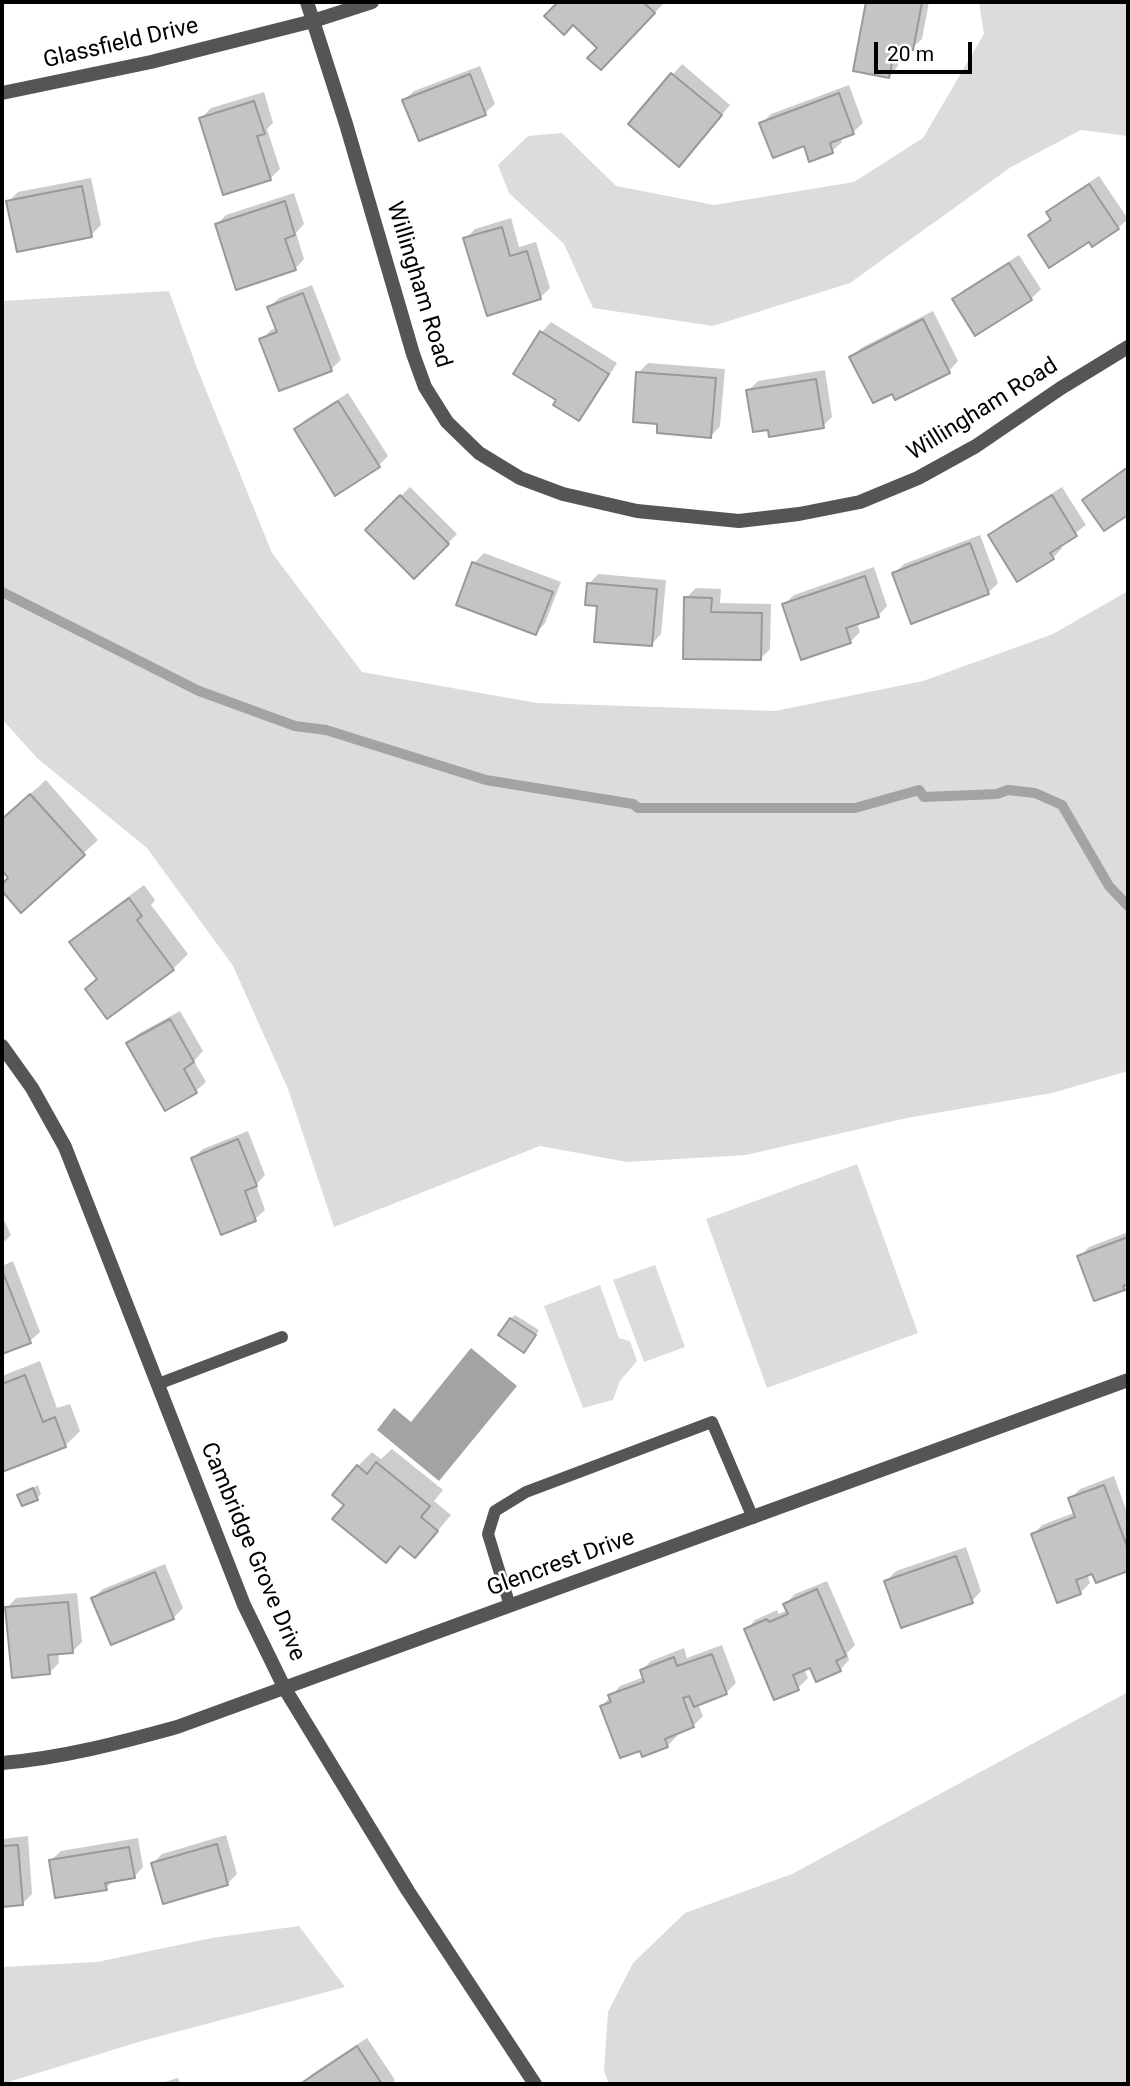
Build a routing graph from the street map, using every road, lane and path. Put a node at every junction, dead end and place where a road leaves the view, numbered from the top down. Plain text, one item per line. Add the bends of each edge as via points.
1 (307, 2) edge
2 (372, 2) edge
3 (313, 22) junction
4 (2, 93) edge
5 (1128, 347) edge
6 (2, 1046) edge
7 (282, 1337) dead end
8 (1128, 1380) edge
9 (158, 1384) junction
10 (753, 1518) junction
11 (510, 1606) junction
12 (285, 1689) junction
13 (2, 1763) edge
14 (535, 2084) edge

1 - 3 street, Willingham Road
2 - 3 street, Glassfield Drive
3 - 4 street, Glassfield Drive
3 - 5 street, Willingham Road via 425,387 447,422 479,453 520,478 563,494 637,511 739,521 860,502 919,478 976,446
6 - 9 street, Cambridge Grove Drive via 65,1147
7 - 9 lane
8 - 10 street, Glencrest Drive
9 - 12 street, Cambridge Grove Drive via 244,1605
10 - 11 street, Glencrest Drive
10 - 11 lane via 712,1422 526,1492 495,1511 488,1534
11 - 12 street, Glencrest Drive
12 - 13 street, Glencrest Drive via 102,1748
12 - 14 street, Cambridge Grove Drive via 408,1891

